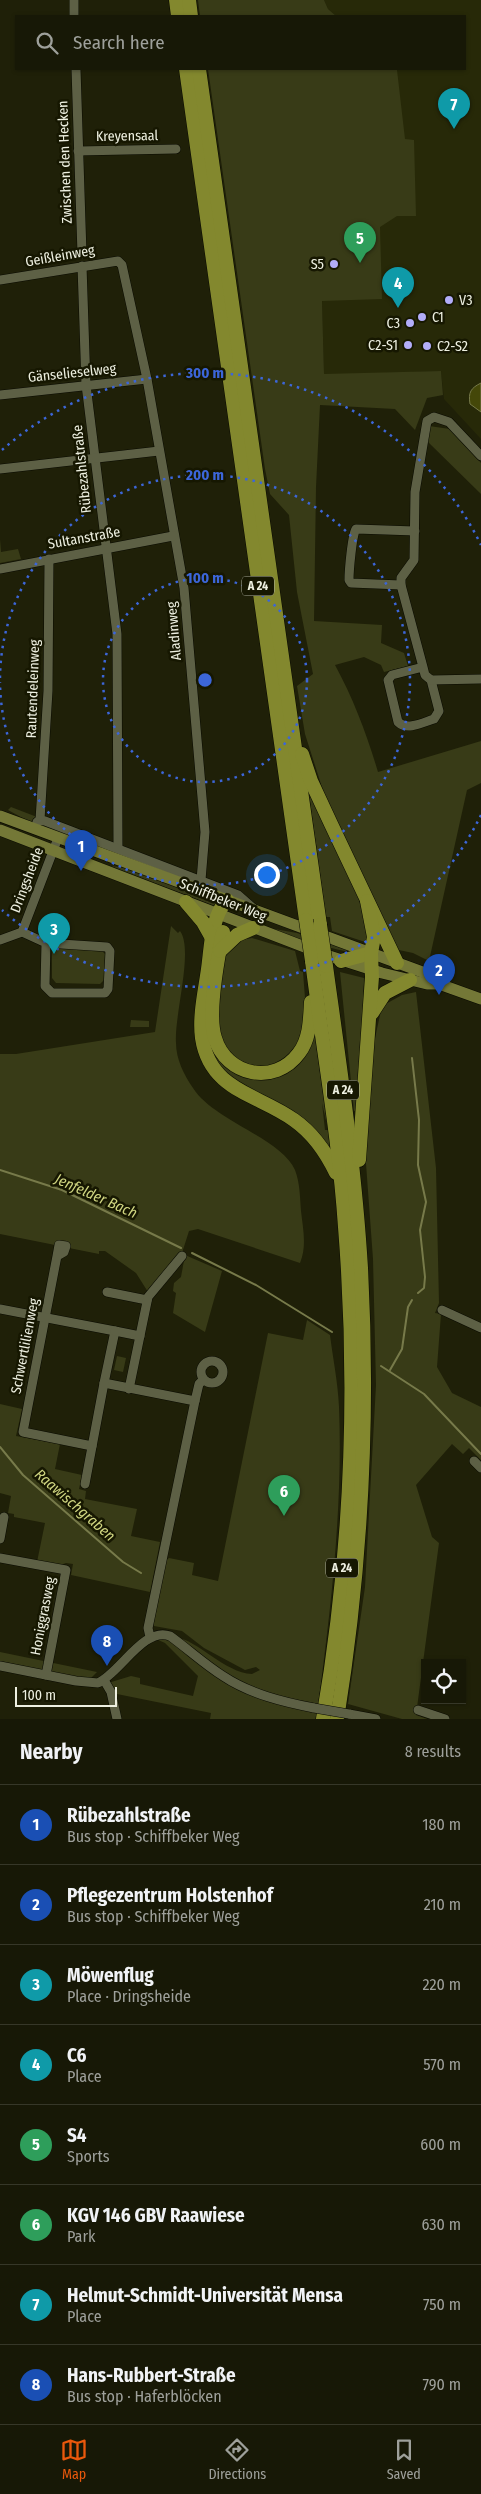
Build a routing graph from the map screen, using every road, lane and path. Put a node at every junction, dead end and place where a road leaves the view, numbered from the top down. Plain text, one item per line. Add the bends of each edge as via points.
1 (74, 0) edge
2 (176, 0) edge
3 (189, 0) edge
4 (74, 15) edge
5 (178, 15) edge
6 (191, 15) edge
7 (76, 70) edge
8 (186, 70) edge
9 (199, 70) edge
10 (176, 148) dead end
11 (78, 151) junction
12 (82, 254) dead end
13 (122, 265) joint
14 (82, 266) junction
15 (0, 280) edge
16 (147, 379) junction
17 (86, 385) junction
18 (0, 395) edge
19 (159, 451) junction
20 (481, 456) edge
21 (95, 459) junction
22 (0, 469) edge
23 (415, 531) junction
24 (173, 536) junction
25 (105, 548) junction
26 (49, 558) junction
27 (0, 569) edge
28 (401, 584) junction
29 (422, 667) junction
30 (481, 679) edge
31 (431, 680) junction
32 (291, 720) junction
33 (0, 816) edge
34 (40, 820) junction
35 (30, 827) junction
36 (0, 830) edge
37 (58, 838) junction
38 (118, 848) junction
39 (53, 850) junction
40 (201, 880) junction
41 (227, 900) junction
42 (367, 901) junction
43 (186, 902) junction
44 (256, 911) junction
45 (223, 916) junction
46 (253, 928) junction
47 (22, 932) junction
48 (212, 938) junction
49 (0, 940) edge
50 (46, 943) junction
51 (220, 951) junction
52 (370, 953) junction
53 (341, 961) junction
54 (397, 963) junction
55 (317, 965) junction
56 (372, 970) junction
57 (410, 980) junction
58 (440, 984) junction
59 (481, 999) edge
60 (369, 1023) junction
61 (341, 1185) junction
62 (357, 1214) junction
63 (57, 1256) dead end
64 (182, 1256) dead end
65 (107, 1292) dead end
66 (147, 1300) junction
67 (0, 1309) edge
68 (442, 1310) dead end
69 (45, 1318) junction
70 (481, 1328) edge
71 (115, 1331) junction
72 (140, 1336) junction
73 (203, 1380) dead end
74 (104, 1383) junction
75 (129, 1389) junction
76 (196, 1401) junction
77 (92, 1446) junction
78 (84, 1484) dead end
79 (4, 1517) dead end
80 (0, 1539) edge
81 (0, 1558) edge
82 (150, 1637) junction
83 (0, 1667) edge
84 (46, 1675) junction
85 (104, 1680) junction
86 (418, 1710) dead end
87 (343, 1716) edge
88 (117, 1719) edge
89 (323, 1719) edge
90 (376, 1719) edge
91 (445, 1719) edge

1 - 4 street
2 - 5 highway
3 - 6 highway
7 - 11 street, Zwischen den Hecken
8 - 55 highway, A 24, bridge via 306,920
9 - 32 highway, A 24
10 - 11 street, Kreyensaal
11 - 12 street, Zwischen den Hecken
13 - 14 street, Geißleinweg via 118,261
13 - 16 street, Aladinweg
14 - 15 street, Geißleinweg
14 - 17 street, Rübezahlstraße
16 - 17 street, Gänselieselweg
16 - 19 street, Aladinweg
17 - 18 street, Gänselieselweg
17 - 21 street, Rübezahlstraße
19 - 21 street
19 - 24 street, Aladinweg
20 - 23 street via 449,422 434,416 427,421 416,492
21 - 22 street
21 - 25 street, Rübezahlstraße
23 - 28 street via 414,560 401,578
23 - 28 street via 356,529 354,532 348,580 351,583
24 - 25 street, Sultanstraße
24 - 40 street, Aladinweg via 184,588 202,796 205,840
25 - 26 street, Sultanstraße
25 - 38 street, Rübezahlstraße via 118,651
26 - 27 street, Sultanstraße
26 - 34 street, Rautendeleinweg via 48,691
28 - 29 street
29 - 31 street
29 - 31 street via 392,675 388,680 398,722 402,726 434,719 438,715
30 - 31 street
32 - 42 highway via 311,781
32 - 55 highway, A 24, bridge via 320,925
33 - 35 main road, Schiffbeker Weg
34 - 35 street
34 - 38 street, Schiffbeker Weg
35 - 37 main road, Schiffbeker Weg
36 - 39 main road, Schiffbeker Weg
37 - 39 street, Dringsheide
37 - 41 main road, Schiffbeker Weg
38 - 40 street, Schiffbeker Weg
39 - 43 main road, Schiffbeker Weg
39 - 47 street, Dringsheide
40 - 44 street, Schiffbeker Weg via 238,895
41 - 44 main road, Schiffbeker Weg
41 - 45 highway
42 - 52 highway via 373,930
42 - 54 highway
43 - 45 main road, Schiffbeker Weg
43 - 48 highway
44 - 52 main road, Schiffbeker Weg
45 - 46 main road, Schiffbeker Weg
45 - 48 highway
45 - 51 highway
46 - 51 highway via 237,935
46 - 53 main road, Schiffbeker Weg
47 - 49 street, Dringsheide
47 - 50 street, Dringsheide
48 - 61 highway via 202,1011 202,1035 208,1059 215,1071 234,1088 293,1119 310,1132 327,1154
50 - 50 street, Dringsheide via 45,986 48,990 52,993 105,993 108,988 108,947
51 - 55 highway via 212,1010 215,1039 227,1060 251,1073 264,1074 281,1068 291,1062 303,1047
52 - 53 highway
52 - 54 main road, Schiffbeker Weg
52 - 56 highway
53 - 56 main road, Schiffbeker Weg
54 - 58 main road, Schiffbeker Weg via 425,973
55 - 61 highway, A 24
55 - 62 highway, A 24 via 351,1149
56 - 57 main road, Schiffbeker Weg
56 - 60 highway
57 - 58 main road, Schiffbeker Weg
57 - 60 highway via 384,993
58 - 59 main road, Schiffbeker Weg
60 - 62 highway
61 - 89 highway, A 24 via 350,1311 350,1467 338,1613
62 - 87 highway, A 24 via 363,1344 362,1467
63 - 69 street, Schwertlilienweg
64 - 66 street
65 - 66 street
66 - 72 street
67 - 69 street
68 - 70 street
69 - 71 street
69 - 77 street, Schwertlilienweg via 22,1432
71 - 72 street
71 - 74 street
72 - 75 street
73 - 76 street via 199,1384
74 - 75 street
74 - 77 street
75 - 76 street
76 - 82 street via 148,1628
77 - 78 street
79 - 80 street
81 - 84 street, Honiggrasweg via 66,1570
82 - 85 street
82 - 87 street, bridge via 158,1634 170,1636 224,1677 256,1693
83 - 84 street
84 - 85 street via 89,1683
85 - 88 street via 111,1692
86 - 91 street
87 - 90 street

